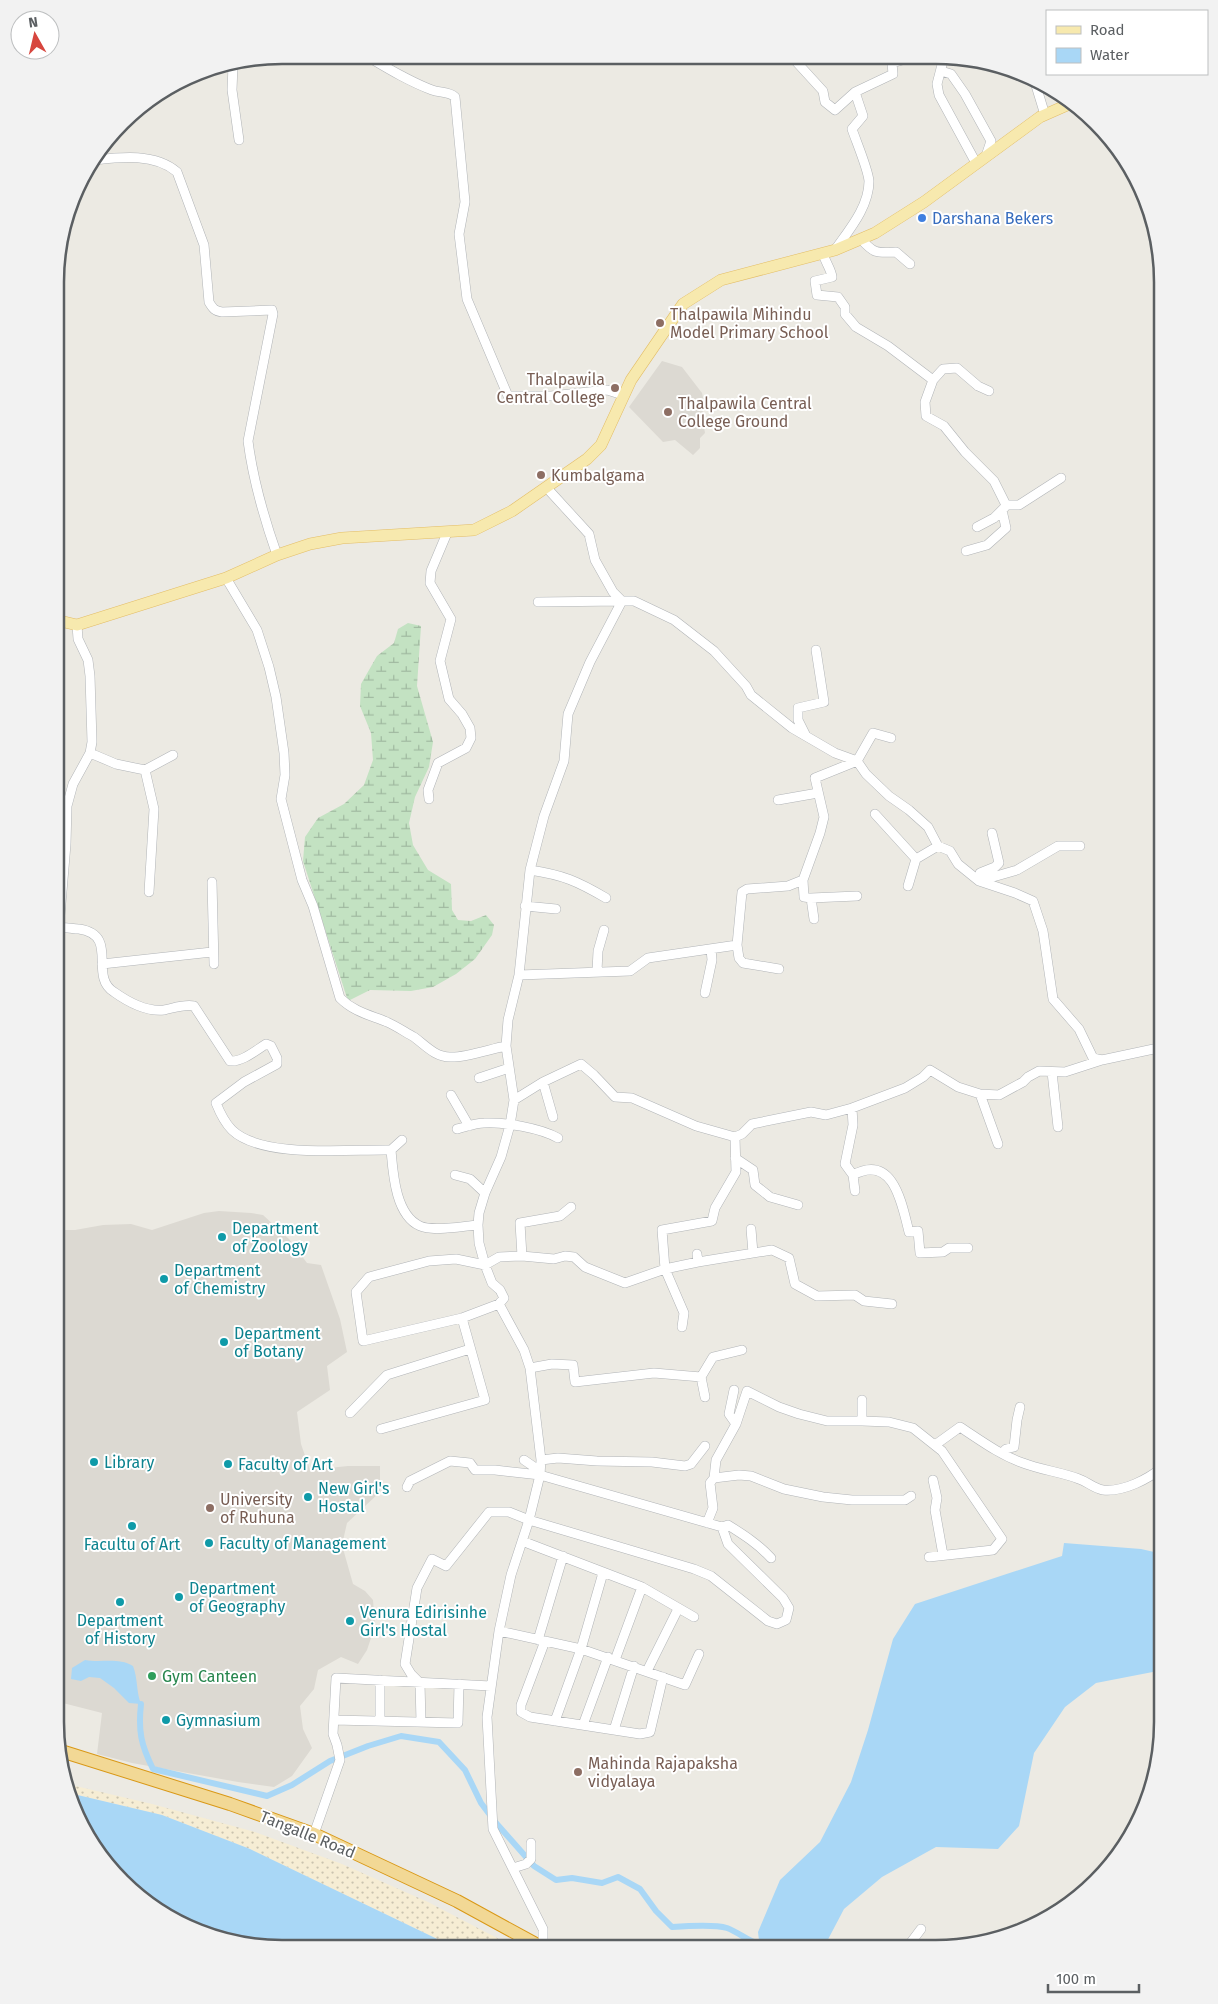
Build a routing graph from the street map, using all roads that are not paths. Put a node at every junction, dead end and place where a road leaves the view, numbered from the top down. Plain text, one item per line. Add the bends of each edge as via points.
1 (380, 64) edge
2 (798, 64) edge
3 (892, 64) edge
4 (942, 64) edge
5 (233, 69) edge
6 (941, 71) junction
7 (1037, 88) edge
8 (855, 92) junction
9 (1065, 106) edge
10 (1045, 115) junction
11 (239, 140) dead end
12 (102, 159) edge
13 (981, 160) junction
14 (861, 238) junction
15 (835, 250) junction
16 (823, 253) junction
17 (910, 264) dead end
18 (933, 380) junction
19 (989, 391) dead end
20 (623, 395) junction
21 (1062, 478) dead end
22 (546, 487) junction
23 (1004, 507) junction
24 (977, 527) dead end
25 (447, 533) junction
26 (966, 551) dead end
27 (277, 555) junction
28 (226, 578) junction
29 (622, 601) junction
30 (538, 602) dead end
31 (64, 622) edge
32 (77, 625) junction
33 (816, 650) dead end
34 (806, 736) junction
35 (891, 738) dead end
36 (90, 753) junction
37 (173, 755) dead end
38 (856, 761) junction
39 (145, 770) junction
40 (818, 793) junction
41 (429, 800) dead end
42 (778, 800) dead end
43 (875, 814) dead end
44 (992, 833) dead end
45 (938, 846) junction
46 (1080, 846) dead end
47 (916, 859) junction
48 (64, 865) edge
49 (530, 870) junction
50 (804, 880) junction
51 (979, 881) junction
52 (212, 882) dead end
53 (908, 886) dead end
54 (149, 892) dead end
55 (857, 896) dead end
56 (606, 898) dead end
57 (811, 898) junction
58 (525, 906) junction
59 (556, 909) dead end
60 (814, 919) dead end
61 (64, 928) edge
62 (604, 930) dead end
63 (737, 946) junction
64 (711, 949) junction
65 (212, 952) junction
66 (102, 964) junction
67 (214, 964) dead end
68 (779, 969) dead end
69 (597, 971) junction
70 (519, 975) junction
71 (705, 992) dead end
72 (506, 1046) junction
73 (1154, 1048) edge
74 (1102, 1060) junction
75 (509, 1068) junction
76 (1052, 1072) junction
77 (479, 1078) dead end
78 (543, 1082) junction
79 (980, 1094) junction
80 (451, 1095) dead end
81 (514, 1100) junction
82 (852, 1108) junction
83 (553, 1117) dead end
84 (510, 1125) junction
85 (469, 1126) junction
86 (1058, 1127) dead end
87 (457, 1129) dead end
88 (735, 1137) junction
89 (558, 1138) dead end
90 (402, 1140) dead end
91 (998, 1144) dead end
92 (391, 1150) junction
93 (736, 1158) junction
94 (455, 1175) dead end
95 (853, 1175) junction
96 (855, 1191) dead end
97 (486, 1193) junction
98 (798, 1205) dead end
99 (571, 1208) dead end
100 (478, 1226) junction
101 (751, 1229) dead end
102 (968, 1248) dead end
103 (752, 1253) junction
104 (522, 1256) junction
105 (485, 1265) junction
106 (665, 1269) junction
107 (499, 1304) junction
108 (892, 1304) dead end
109 (462, 1318) junction
110 (682, 1327) dead end
111 (470, 1349) junction
112 (742, 1350) dead end
113 (530, 1368) junction
114 (701, 1377) junction
115 (734, 1390) dead end
116 (705, 1398) dead end
117 (862, 1400) dead end
118 (1020, 1407) dead end
119 (350, 1413) dead end
120 (862, 1421) junction
121 (736, 1424) junction
122 (381, 1429) dead end
123 (705, 1446) dead end
124 (935, 1446) junction
125 (1002, 1453) junction
126 (524, 1460) dead end
127 (541, 1460) junction
128 (540, 1473) junction
129 (1154, 1474) edge
130 (714, 1478) junction
131 (933, 1480) dead end
132 (407, 1487) dead end
133 (911, 1496) dead end
134 (529, 1520) junction
135 (707, 1522) junction
136 (722, 1527) junction
137 (522, 1541) junction
138 (943, 1555) junction
139 (563, 1556) junction
140 (929, 1557) dead end
141 (771, 1558) dead end
142 (603, 1573) junction
143 (642, 1587) junction
144 (678, 1610) junction
145 (694, 1617) dead end
146 (499, 1631) junction
147 (541, 1640) junction
148 (581, 1649) junction
149 (699, 1654) dead end
150 (612, 1658) junction
151 (634, 1666) junction
152 (648, 1671) junction
153 (663, 1677) junction
154 (380, 1680) junction
155 (420, 1683) junction
156 (459, 1684) junction
157 (491, 1686) junction
158 (334, 1720) junction
159 (380, 1721) junction
160 (555, 1721) junction
161 (421, 1722) junction
162 (583, 1725) junction
163 (614, 1730) junction
164 (66, 1753) edge
165 (314, 1834) junction
166 (531, 1843) dead end
167 (513, 1868) junction
168 (921, 1929) dead end
169 (528, 1940) edge
170 (543, 1940) edge
171 (913, 1940) edge

1 - 20 street via 406,79 455,97 465,202 459,234 467,299 508,396 551,396 606,390
2 - 8 street via 823,91 825,102 835,110
3 - 8 street via 893,74
4 - 6 street
5 - 11 street via 232,90
6 - 13 street via 937,84 940,95
6 - 13 street via 951,74 991,140
7 - 10 street
8 - 15 street via 863,116 852,129 869,180 866,198 857,218
9 - 10 main road
10 - 13 main road
12 - 27 street via 124,157 168,164 177,172 204,245 212,307 222,312 272,310 248,441 250,462
13 - 14 main road via 924,202 875,233
14 - 15 main road
14 - 17 street via 877,253 896,252
15 - 16 main road
16 - 18 street via 832,277 815,281 817,295 838,297 845,307 845,314 856,327
16 - 20 main road via 721,280 683,304
18 - 19 street via 943,369 958,368 978,386
18 - 23 street via 925,402 926,416 944,426 994,482
20 - 22 main road via 601,445 587,459
21 - 23 street via 1019,505
22 - 25 main road via 512,511 474,530
22 - 29 street via 589,534 595,560 613,592
23 - 24 street via 994,518
23 - 26 street via 1006,528 988,544
25 - 27 main road via 342,538
25 - 41 street via 431,571 430,583 451,619 440,661 449,698 470,728 471,738 466,748 438,763 428,790
27 - 28 main road
28 - 32 main road
28 - 72 street via 257,630 269,667 284,753 281,799 302,880 313,906 340,998 348,1006 413,1037 438,1055 459,1057
29 - 30 street
29 - 34 street via 634,601 674,620 714,651 751,695
29 - 49 street via 590,662 568,714 564,761 544,816
31 - 32 main road
32 - 36 street via 90,676
33 - 34 street via 824,702 798,708 798,720
34 - 38 street
35 - 38 street via 873,733
36 - 39 street via 116,764
36 - 48 street via 73,784 67,806
37 - 39 street
38 - 40 street via 815,778
38 - 45 street via 889,796 928,827
39 - 54 street via 154,809
40 - 42 street
40 - 50 street via 824,817
43 - 47 street
44 - 51 street via 999,863 980,873
45 - 47 street
45 - 51 street via 950,851 958,864
46 - 51 street via 1058,846 1017,870
47 - 53 street
49 - 56 street via 575,880
49 - 58 street
50 - 57 street via 804,897
50 - 63 street via 788,886 742,892
51 - 74 street via 1034,901 1043,931 1053,999 1079,1029 1093,1058
52 - 65 street
55 - 57 street
57 - 60 street
58 - 59 street
58 - 70 street
61 - 66 street via 88,930 96,934
62 - 69 street
63 - 64 street
63 - 68 street via 742,963
64 - 69 street via 648,958 630,971
64 - 71 street via 712,960
65 - 66 street
65 - 67 street
66 - 92 street via 106,986 139,1006 162,1010 194,1006 230,1061 236,1062 266,1044 271,1046 277,1064 244,1082 216,1103 223,1120 248,1141 282,1149
69 - 70 street
70 - 72 street via 508,1020
72 - 75 street
73 - 74 street
74 - 76 street via 1065,1072
75 - 77 street
75 - 81 street
76 - 79 street via 1039,1071 999,1095
76 - 86 street
78 - 81 street
78 - 83 street
78 - 88 street via 580,1064 615,1097 632,1098 696,1126
79 - 82 street via 958,1087 930,1070 905,1088
79 - 91 street
80 - 85 street
81 - 84 street
82 - 88 street via 826,1115 811,1112 752,1124
82 - 95 street via 853,1124 845,1164
84 - 85 street via 484,1123
84 - 89 street
84 - 97 street
85 - 87 street
88 - 93 street
90 - 92 street
92 - 100 street via 395,1188 411,1220 420,1227
93 - 98 street via 753,1170 755,1185 770,1197
93 - 106 street via 736,1172 714,1208 712,1221 662,1230
94 - 97 street via 470,1178
95 - 96 street
95 - 102 street via 861,1170 878,1171 889,1176 898,1192 910,1232 918,1230 920,1253
97 - 100 street
99 - 104 street via 560,1216 520,1223
100 - 105 street
101 - 103 street
103 - 106 street via 698,1258
103 - 108 street via 772,1250 789,1258 795,1284 817,1296 855,1295 864,1301
104 - 105 street via 499,1257
104 - 106 street via 574,1258 624,1283
105 - 107 street via 492,1283 504,1298
105 - 109 street via 456,1259 429,1262 369,1277 356,1292 364,1341
106 - 110 street via 684,1312
107 - 109 street
107 - 113 street
109 - 111 street
111 - 119 street via 387,1376
111 - 122 street via 485,1400
112 - 114 street via 713,1356
113 - 114 street via 573,1364 576,1382 654,1373
113 - 127 street
114 - 116 street
115 - 121 street via 729,1414
117 - 120 street
118 - 125 street via 1014,1447
120 - 121 street via 827,1421 799,1414 747,1391
120 - 124 street via 889,1422 913,1428
121 - 130 street via 716,1460
123 - 127 street via 691,1464 685,1466 558,1458
124 - 125 street via 960,1426
124 - 138 street via 942,1450 1002,1539 992,1550
125 - 129 street via 1023,1464 1081,1479 1091,1487 1104,1490 1123,1487
126 - 128 street
127 - 128 street
128 - 132 street via 475,1470 470,1464 450,1461 410,1481
128 - 134 street
128 - 135 street
130 - 133 street via 751,1476 784,1489 852,1500 905,1500
130 - 135 street via 710,1483 713,1508
131 - 138 street
134 - 136 street via 694,1569 711,1576 768,1621 776,1624 786,1620 789,1608 783,1598 728,1544
134 - 137 street
134 - 155 street via 510,1512 489,1512 446,1566 432,1560 417,1588 405,1664
135 - 136 street
136 - 141 street via 728,1525 743,1534
137 - 139 street
137 - 146 street via 510,1575
138 - 140 street
139 - 142 street
139 - 147 street
142 - 143 street
142 - 148 street
143 - 144 street
143 - 150 street
144 - 145 street
144 - 152 street
146 - 147 street
146 - 157 street
147 - 148 street
147 - 160 street via 521,1712 530,1717
148 - 150 street
148 - 160 street
149 - 153 street via 685,1685
150 - 151 street
150 - 162 street
151 - 152 street
151 - 163 street
152 - 153 street
153 - 163 street via 650,1732 640,1734
154 - 155 street
154 - 158 street via 336,1678
154 - 159 street
155 - 156 street
155 - 161 street
156 - 157 street
156 - 161 street via 458,1722
157 - 167 street via 487,1717 493,1829
158 - 159 street
158 - 165 street via 333,1734 340,1760
159 - 161 street
160 - 162 street
162 - 163 street
164 - 165 highway, Tangalle Road
165 - 169 highway, Tangalle Road via 457,1902
166 - 167 street via 529,1861
167 - 170 street via 543,1929
168 - 171 street

